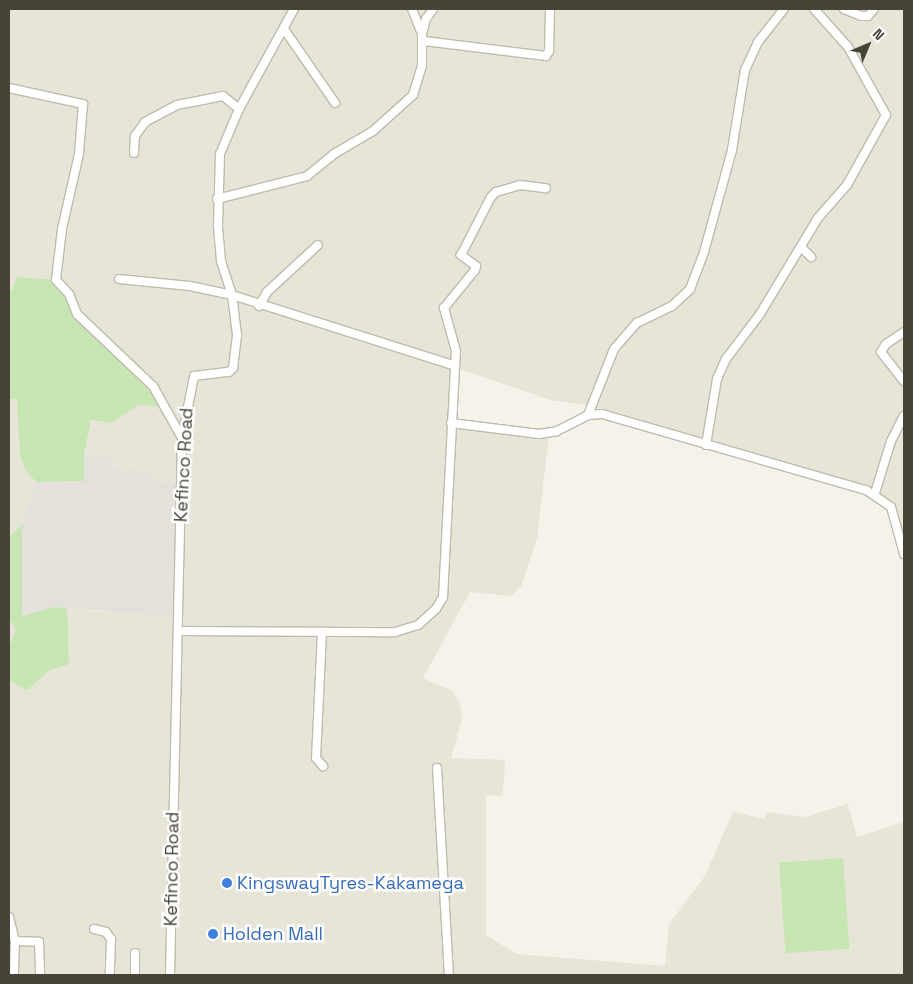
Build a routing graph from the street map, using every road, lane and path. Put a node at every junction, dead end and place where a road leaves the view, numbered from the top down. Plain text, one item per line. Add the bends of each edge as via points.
1 (294, 9) edge
2 (412, 9) edge
3 (433, 9) edge
4 (550, 9) edge
5 (784, 9) edge
6 (814, 9) edge
7 (844, 9) edge
8 (874, 9) edge
9 (284, 29) junction
10 (423, 37) junction
11 (9, 88) edge
12 (335, 103) dead end
13 (239, 109) junction
14 (134, 153) dead end
15 (546, 188) dead end
16 (217, 199) junction
17 (318, 245) dead end
18 (802, 248) junction
19 (811, 257) dead end
20 (119, 279) dead end
21 (232, 296) junction
22 (259, 306) junction
23 (904, 332) edge
24 (453, 365) junction
25 (904, 381) edge
26 (588, 415) junction
27 (904, 416) edge
28 (451, 423) junction
29 (182, 438) junction
30 (706, 445) junction
31 (875, 493) junction
32 (902, 529) edge
33 (904, 554) edge
34 (180, 631) junction
35 (322, 632) junction
36 (323, 766) dead end
37 (437, 768) dead end
38 (9, 917) edge
39 (94, 929) dead end
40 (15, 941) junction
41 (135, 953) dead end
42 (11, 955) edge
43 (14, 975) edge
44 (40, 975) edge
45 (110, 975) edge
46 (135, 975) edge
47 (170, 975) edge
48 (449, 975) edge

1 - 9 street, Kefinco Road
2 - 10 street
3 - 10 street via 426,19
4 - 10 street via 546,56
5 - 26 street via 758,42 745,70 732,150 704,252 690,289 672,306 637,323 614,349
6 - 18 street via 848,47 886,115 846,185 818,218
7 - 8 street via 868,16
9 - 12 street
9 - 13 street, Kefinco Road
10 - 16 street via 419,81 413,94 373,131 334,154 307,176
11 - 29 street via 83,104 79,154 62,229 56,280 69,294 77,314 153,386
13 - 14 street via 223,96 177,104 145,122 135,136
13 - 16 street, Kefinco Road via 220,154
15 - 24 street via 520,185 496,192 478,219 461,255 476,266 475,270 444,308 456,351
16 - 21 street, Kefinco Road via 222,261
17 - 22 street via 267,292
18 - 19 street
18 - 30 street via 760,314 726,359 717,380
20 - 21 street via 190,286
21 - 22 street
21 - 29 street, Kefinco Road via 236,335 233,368 229,372 194,376
22 - 24 street via 339,327
23 - 25 street via 886,344 881,352
24 - 28 street
26 - 28 street via 557,431 539,434
26 - 30 street via 602,414
27 - 31 street via 891,441
28 - 35 street via 443,597 436,609 408,630
29 - 34 street, Kefinco Road
30 - 31 street
31 - 32 street via 891,508
32 - 33 street
34 - 35 street
34 - 47 street, Kefinco Road
35 - 36 street via 316,758
37 - 48 street
38 - 40 street
39 - 45 street via 106,932 110,939
40 - 42 street
40 - 44 street via 39,942
41 - 46 street
42 - 43 street

